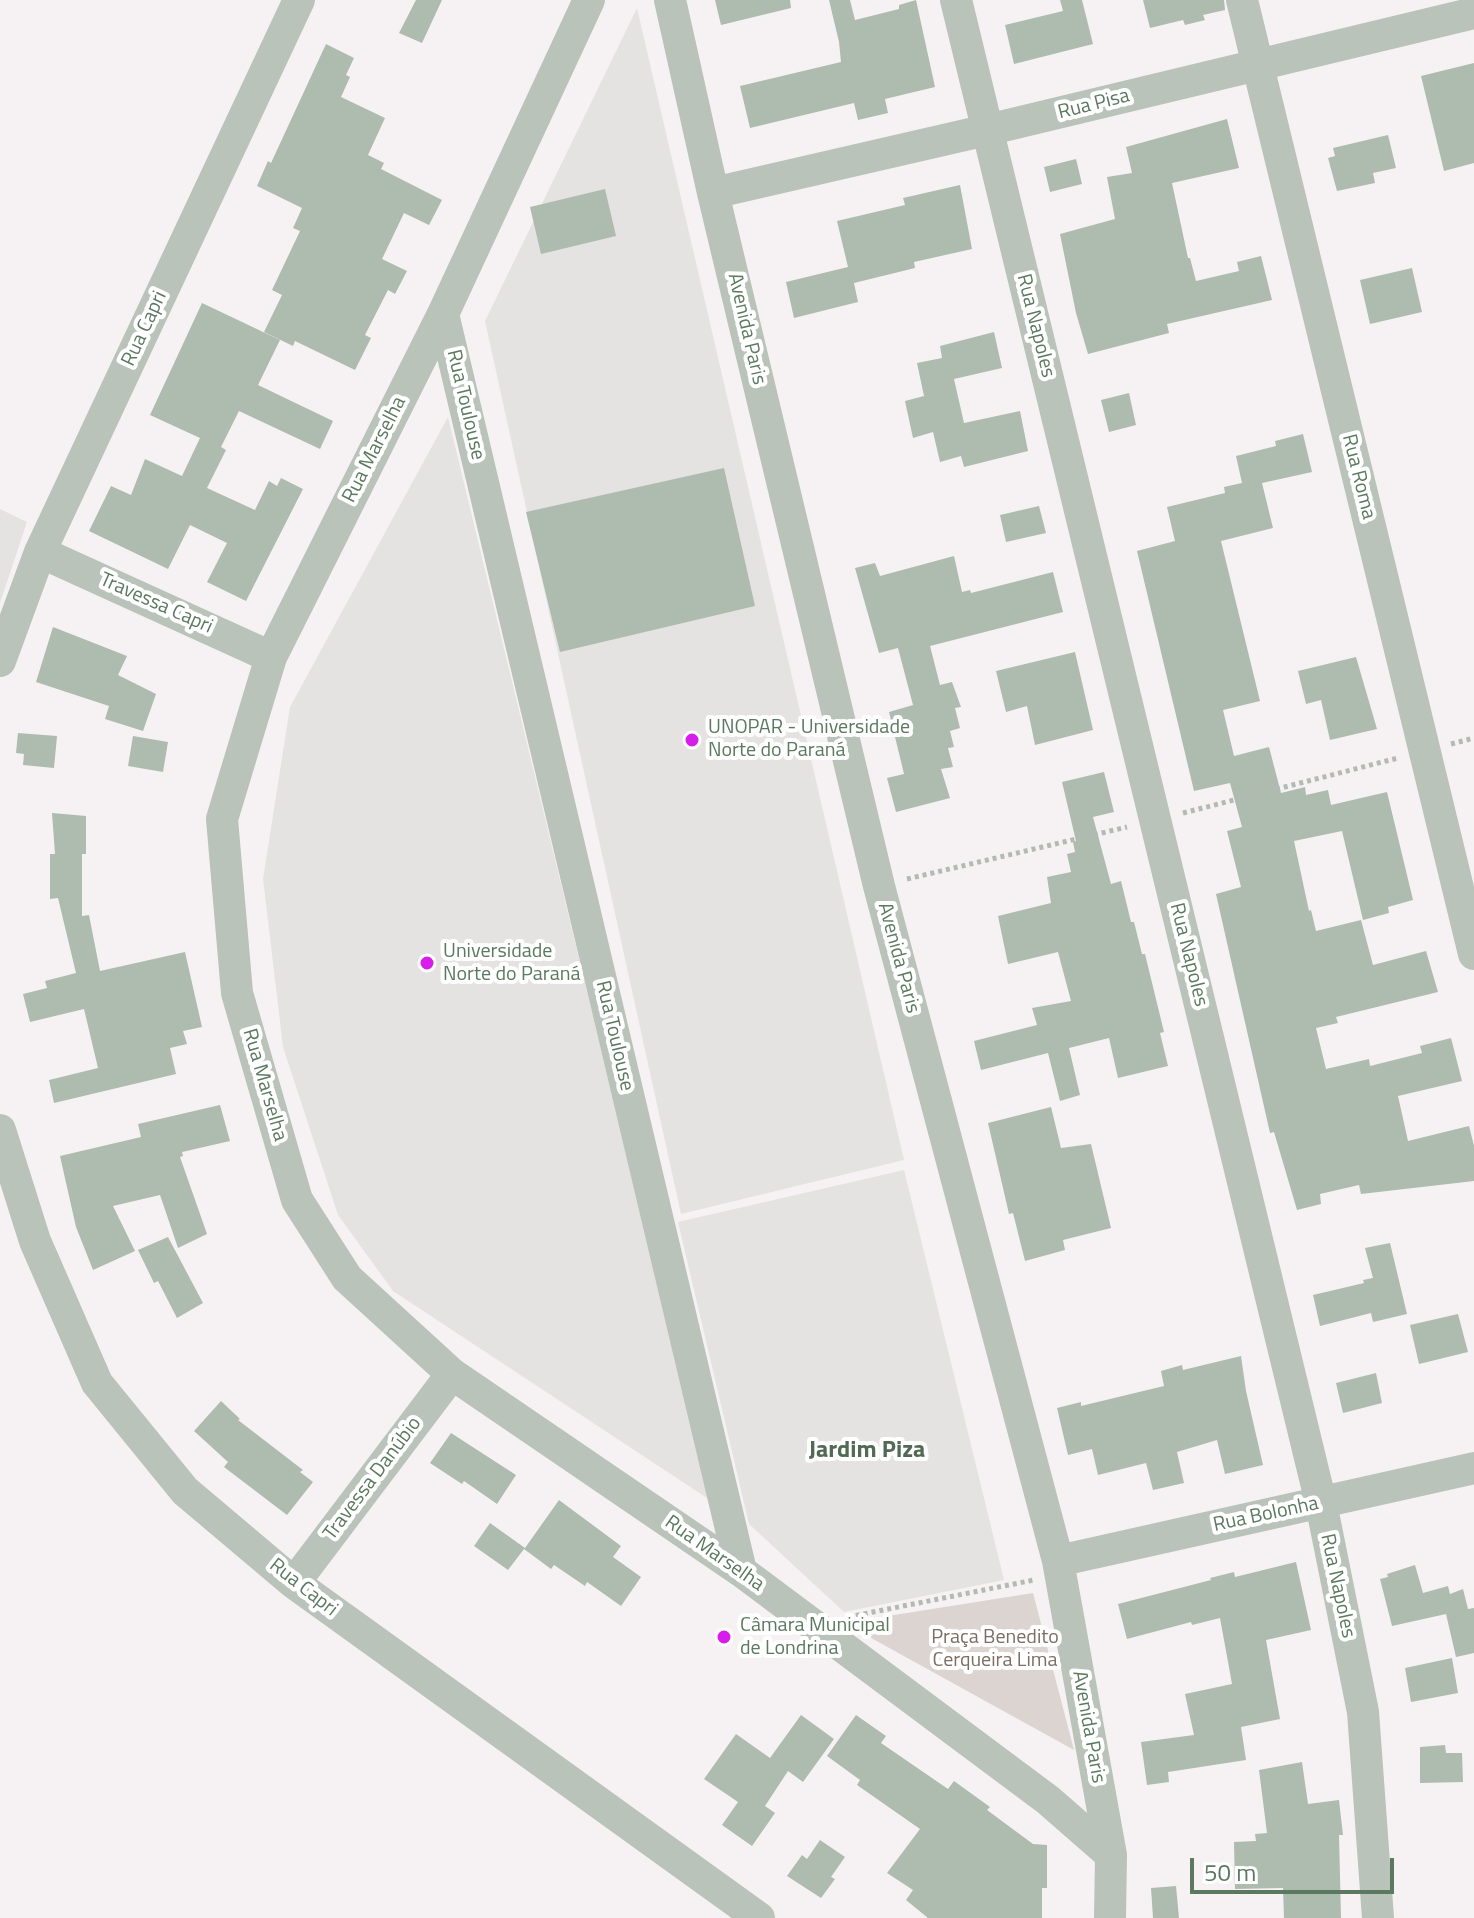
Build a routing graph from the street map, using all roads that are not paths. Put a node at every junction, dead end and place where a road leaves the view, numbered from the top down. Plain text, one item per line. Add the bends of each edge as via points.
1 (299, 0) edge
2 (589, 0) edge
3 (670, 0) edge
4 (956, 0) edge
5 (1242, 0) edge
6 (1474, 13) edge
7 (1258, 65) junction
8 (987, 130) junction
9 (713, 193) junction
10 (443, 314) junction
11 (40, 552) junction
12 (271, 657) junction
13 (0, 661) edge
14 (1474, 954) edge
15 (0, 1130) edge
16 (452, 1374) junction
17 (1474, 1468) edge
18 (1321, 1503) junction
19 (1060, 1568) junction
20 (741, 1571) junction
21 (294, 1583) junction
22 (1111, 1855) junction
23 (759, 1918) edge
24 (1110, 1918) edge
25 (1378, 1918) edge

1 - 11 street, Rua Capri
2 - 10 street, Rua Marselha
3 - 9 street, Avenida Paris
4 - 8 street, Rua Napoles
5 - 7 street, Rua Roma
6 - 7 street, Rua Pisa
7 - 8 street, Rua Pisa
7 - 14 street, Rua Roma
8 - 9 street, Rua Pisa
8 - 18 street, Rua Napoles
9 - 19 street, Avenida Paris via 879,886
10 - 12 street, Rua Marselha
10 - 20 street, Rua Toulouse
11 - 12 street, Travessa Capri
11 - 13 street, Rua Capri
12 - 16 street, Rua Marselha via 222,819 237,993 297,1200 347,1278
15 - 21 street, Rua Capri via 35,1241 97,1383 185,1491
16 - 20 street, Rua Marselha
16 - 21 street, Travessa Danúbio
17 - 18 street, Rua Bolonha
18 - 19 street, Rua Bolonha
18 - 25 street, Rua Napoles via 1363,1712
19 - 22 street, Avenida Paris
20 - 22 street, Rua Marselha via 1048,1800
21 - 23 street, Rua Capri
22 - 24 street, Avenida Paris

